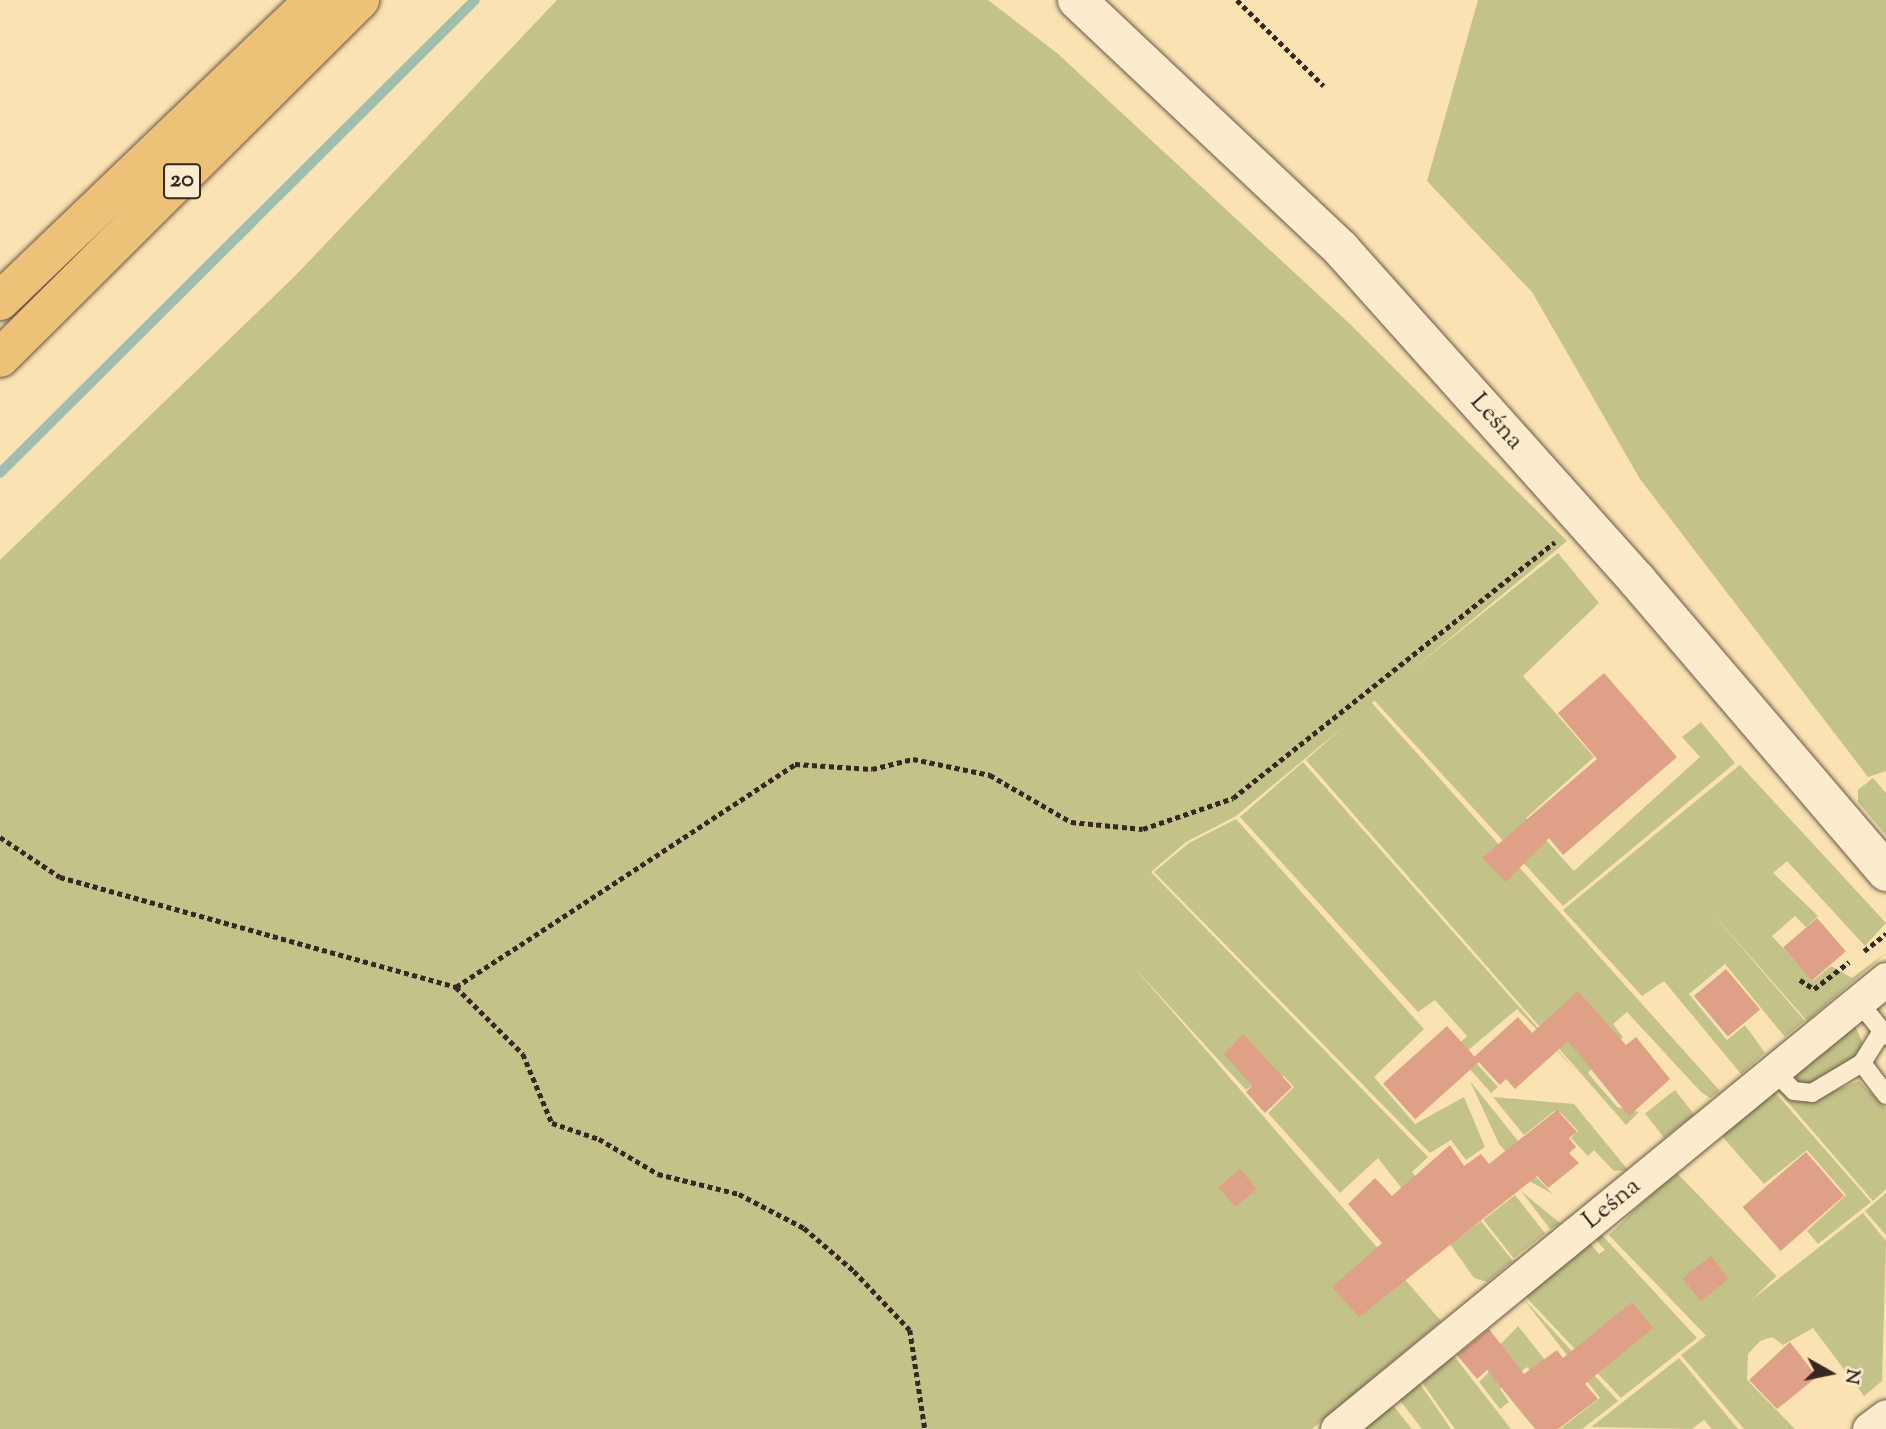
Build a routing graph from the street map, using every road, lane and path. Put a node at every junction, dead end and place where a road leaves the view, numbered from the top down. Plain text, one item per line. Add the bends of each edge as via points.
1 (314, 0) edge
2 (360, 0) edge
3 (1077, 0) edge
4 (1237, 0) edge
5 (1324, 86) dead end
6 (0, 301) edge
7 (0, 358) edge
8 (1566, 533) dead end
9 (0, 837) edge
10 (1886, 872) edge
11 (1886, 934) edge
12 (1886, 979) edge
13 (1800, 980) dead end
14 (456, 987) junction
15 (1859, 1002) junction
16 (1884, 1033) edge
17 (1861, 1063) junction
18 (1774, 1071) junction
19 (1886, 1095) edge
20 (1886, 1416) edge
21 (925, 1429) edge
22 (1337, 1429) edge
23 (1869, 1429) edge

1 - 6 main road, 20
2 - 7 main road, 20
3 - 10 street, Leśna via 1340,249 1637,580
4 - 5 path
8 - 14 path via 1233,798 1143,829 1071,822 990,775 913,759 872,769 795,764
9 - 14 path via 60,877
11 - 13 path via 1814,989
12 - 15 street, Leśna
14 - 21 path via 523,1054 552,1123 599,1139 658,1174 739,1194 804,1228 854,1271 911,1330
15 - 16 lane
15 - 18 street, Leśna
16 - 17 lane
17 - 18 lane via 1812,1093 1794,1091
17 - 19 lane
18 - 22 street, Leśna
20 - 23 street

